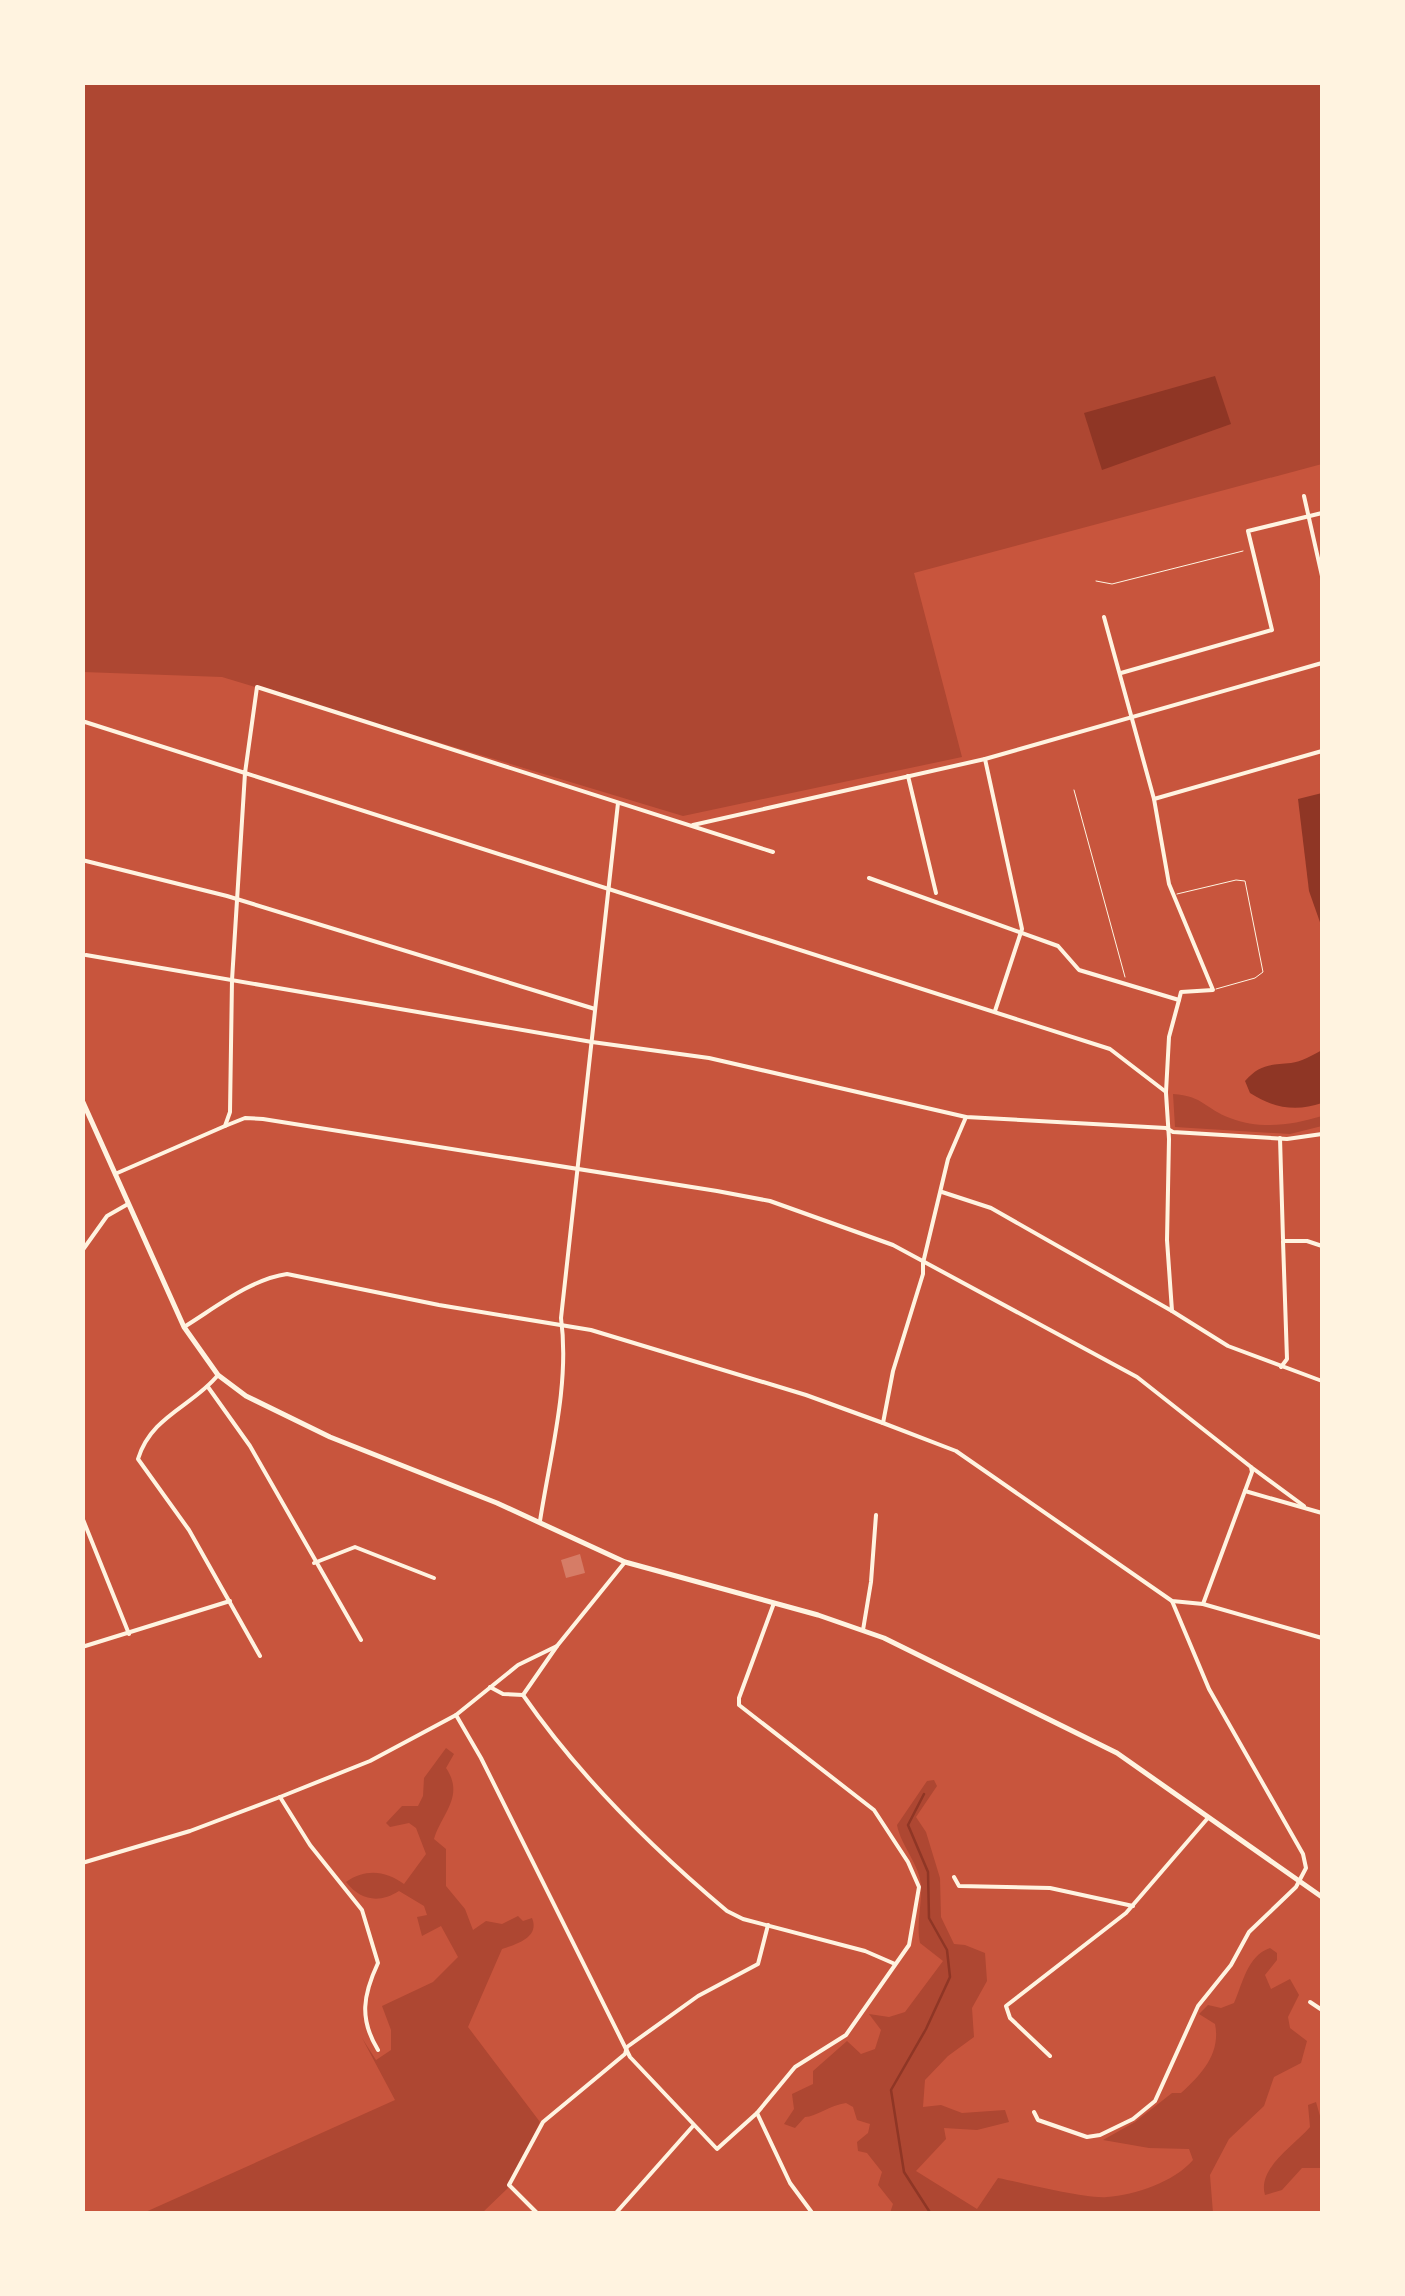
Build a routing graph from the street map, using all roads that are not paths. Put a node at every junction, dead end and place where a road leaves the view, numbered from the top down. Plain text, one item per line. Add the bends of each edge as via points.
1 (1304, 496) dead end
2 (1322, 513) edge
3 (1309, 516) junction
4 (1322, 576) edge
5 (1104, 617) dead end
6 (1322, 664) edge
7 (1120, 673) junction
8 (1133, 716) junction
9 (82, 721) edge
10 (1322, 751) edge
11 (984, 759) junction
12 (245, 773) junction
13 (908, 776) junction
14 (1154, 799) junction
15 (618, 803) junction
16 (692, 825) junction
17 (773, 852) dead end
18 (82, 860) edge
19 (868, 878) dead end
20 (608, 888) junction
21 (936, 893) dead end
22 (1174, 895) junction
23 (239, 901) junction
24 (1021, 933) junction
25 (86, 955) dead end
26 (232, 980) junction
27 (1213, 990) junction
28 (1178, 1000) junction
29 (595, 1009) junction
30 (994, 1014) junction
31 (592, 1042) junction
32 (1166, 1092) junction
33 (82, 1100) edge
34 (966, 1117) junction
35 (225, 1126) junction
36 (1166, 1128) junction
37 (1322, 1134) edge
38 (1280, 1138) junction
39 (579, 1170) junction
40 (115, 1174) junction
41 (941, 1191) junction
42 (128, 1204) junction
43 (1283, 1241) junction
44 (1322, 1246) edge
45 (82, 1251) edge
46 (923, 1262) junction
47 (1172, 1311) junction
48 (562, 1324) junction
49 (184, 1327) junction
50 (1281, 1367) junction
51 (218, 1375) junction
52 (1322, 1381) edge
53 (207, 1386) junction
54 (883, 1423) junction
55 (1251, 1467) junction
56 (1245, 1492) junction
57 (1307, 1509) junction
58 (1322, 1513) edge
59 (876, 1515) dead end
60 (82, 1517) edge
61 (540, 1521) junction
62 (91, 1537) junction
63 (82, 1540) edge
64 (1212, 1552) dead end
65 (1220, 1556) junction
66 (625, 1562) junction
67 (314, 1563) junction
68 (434, 1578) dead end
69 (1172, 1600) junction
70 (230, 1601) junction
71 (774, 1603) junction
72 (1203, 1604) junction
73 (863, 1630) junction
74 (129, 1634) junction
75 (1322, 1638) edge
76 (361, 1640) dead end
77 (557, 1646) junction
78 (82, 1647) edge
79 (260, 1656) dead end
80 (490, 1687) junction
81 (523, 1695) junction
82 (456, 1715) junction
83 (280, 1798) junction
84 (1210, 1816) junction
85 (82, 1862) edge
86 (954, 1877) dead end
87 (1301, 1879) junction
88 (1322, 1897) edge
89 (1133, 1906) junction
90 (768, 1925) junction
91 (896, 1964) junction
92 (1310, 2002) dead end
93 (1322, 2010) edge
94 (627, 2047) junction
95 (378, 2050) dead end
96 (1050, 2056) dead end
97 (757, 2112) junction
98 (1034, 2112) dead end
99 (693, 2126) junction
100 (538, 2214) edge
101 (615, 2214) edge
102 (812, 2214) edge

1 - 3 street
2 - 3 street
3 - 4 street
3 - 7 street via 1248,531 1272,630
5 - 7 street
6 - 8 street
7 - 8 street
8 - 11 street
8 - 14 street
9 - 12 street
10 - 14 street
11 - 13 street
11 - 24 street
12 - 15 street via 257,687
12 - 20 street
12 - 23 street
13 - 16 street
13 - 21 street
14 - 22 street
15 - 16 street
15 - 20 street
16 - 17 street
18 - 23 street
19 - 24 street
20 - 29 street
20 - 30 street
22 - 27 street
22 - 27 lane via 1245,881 1263,972
23 - 26 street
23 - 29 street
24 - 28 street via 1058,946 1079,970
24 - 30 street
25 - 26 street
26 - 31 street
26 - 35 street
27 - 28 street via 1181,992
28 - 32 street
29 - 31 street
30 - 32 street via 1110,1049
31 - 34 street via 709,1058
31 - 39 street
32 - 36 street
33 - 40 main road
34 - 36 street
34 - 41 street
35 - 39 street via 263,1119
35 - 40 street
36 - 38 street
36 - 47 street
37 - 38 street
38 - 43 street
39 - 46 street via 770,1201
39 - 48 street
40 - 42 main road
41 - 46 street
41 - 47 street via 991,1208
42 - 45 street via 107,1216
42 - 49 main road
43 - 44 street
43 - 50 street via 1287,1359
46 - 54 street
46 - 55 street via 1137,1377
47 - 50 street via 1228,1346
48 - 49 street via 287,1274 272,1276
48 - 54 street
48 - 61 street via 560,1390
49 - 51 main road
50 - 52 street
51 - 53 street
51 - 61 main road via 330,1437
53 - 67 street via 250,1446
53 - 70 street via 162,1421 138,1459
54 - 69 street via 956,1451
55 - 56 street
55 - 57 street
56 - 57 street
56 - 65 street
57 - 58 street
59 - 73 street
60 - 62 street
61 - 66 main road
62 - 63 street
62 - 74 street
64 - 65 street
65 - 72 street
66 - 71 main road
66 - 77 street
67 - 68 street via 355,1547
67 - 76 street
69 - 72 street
69 - 87 street via 1209,1689 1303,1854
70 - 74 street
70 - 79 street
71 - 73 main road
71 - 91 street via 739,1705 874,1810 908,1862 919,1887 909,1944
72 - 75 street
73 - 84 main road via 1117,1753
74 - 78 street
77 - 80 street
77 - 81 street
80 - 81 street
80 - 82 street
81 - 90 street via 565,1753 701,1889 727,1911
82 - 83 street
82 - 94 street
83 - 85 street
83 - 95 street via 362,1910 378,1963 363,2010
84 - 87 main road
84 - 89 street
86 - 89 street via 960,1886 1050,1888
87 - 88 main road
87 - 98 street via 1248,1932 1198,2006 1156,2100 1116,2129 1086,2137 1038,2120
89 - 96 street via 1006,2006
90 - 91 street
90 - 94 street via 758,1964 698,1996
91 - 97 street via 846,2035 795,2067
92 - 93 street
94 - 99 street
94 - 100 street via 543,2122 509,2185
97 - 99 street via 722,2148
97 - 102 street
99 - 101 street

